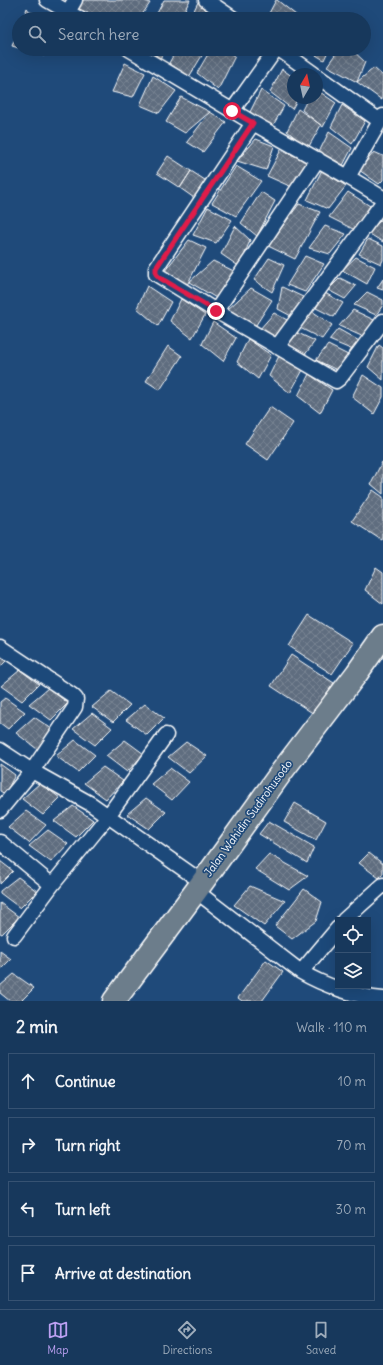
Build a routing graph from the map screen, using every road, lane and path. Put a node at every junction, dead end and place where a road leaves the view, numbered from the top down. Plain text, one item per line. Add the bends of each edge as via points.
1 (47, 0) edge
2 (206, 0) edge
3 (72, 6) edge
4 (224, 12) edge
5 (141, 56) edge
6 (271, 56) edge
7 (289, 56) edge
8 (306, 68) edge
9 (323, 80) edge
10 (232, 111) junction
11 (381, 119) edge
12 (253, 123) junction
13 (318, 159) junction
14 (348, 176) junction
15 (383, 198) edge
16 (383, 202) edge
17 (216, 311) junction
18 (383, 321) edge
19 (277, 347) junction
20 (383, 636) edge
21 (0, 647) edge
22 (166, 735) dead end
23 (0, 750) edge
24 (32, 771) junction
25 (0, 810) edge
26 (108, 816) junction
27 (0, 842) edge
28 (52, 885) junction
29 (383, 885) edge
30 (199, 886) junction
31 (347, 917) edge
32 (335, 932) edge
33 (14, 936) dead end
34 (301, 972) junction
35 (361, 998) edge
36 (383, 999) edge
37 (114, 1001) edge

1 - 3 street
2 - 4 street
5 - 10 street
6 - 10 street
7 - 8 street
9 - 11 street
10 - 12 street
11 - 14 street
12 - 13 street
12 - 17 street via 156,269 156,274 160,278
13 - 14 street
13 - 17 street
14 - 15 street
16 - 19 street
17 - 19 street
18 - 19 street via 337,380
20 - 30 highway, Jalan Wahidin Sudirohusodo
21 - 24 street via 76,699 74,707
22 - 26 street
23 - 24 street
24 - 25 street
24 - 26 street
26 - 28 street
26 - 30 street
27 - 28 street
28 - 33 street
29 - 31 street
30 - 34 street
30 - 37 highway, Jalan Wahidin Sudirohusodo
32 - 34 street
34 - 35 street
35 - 36 street

